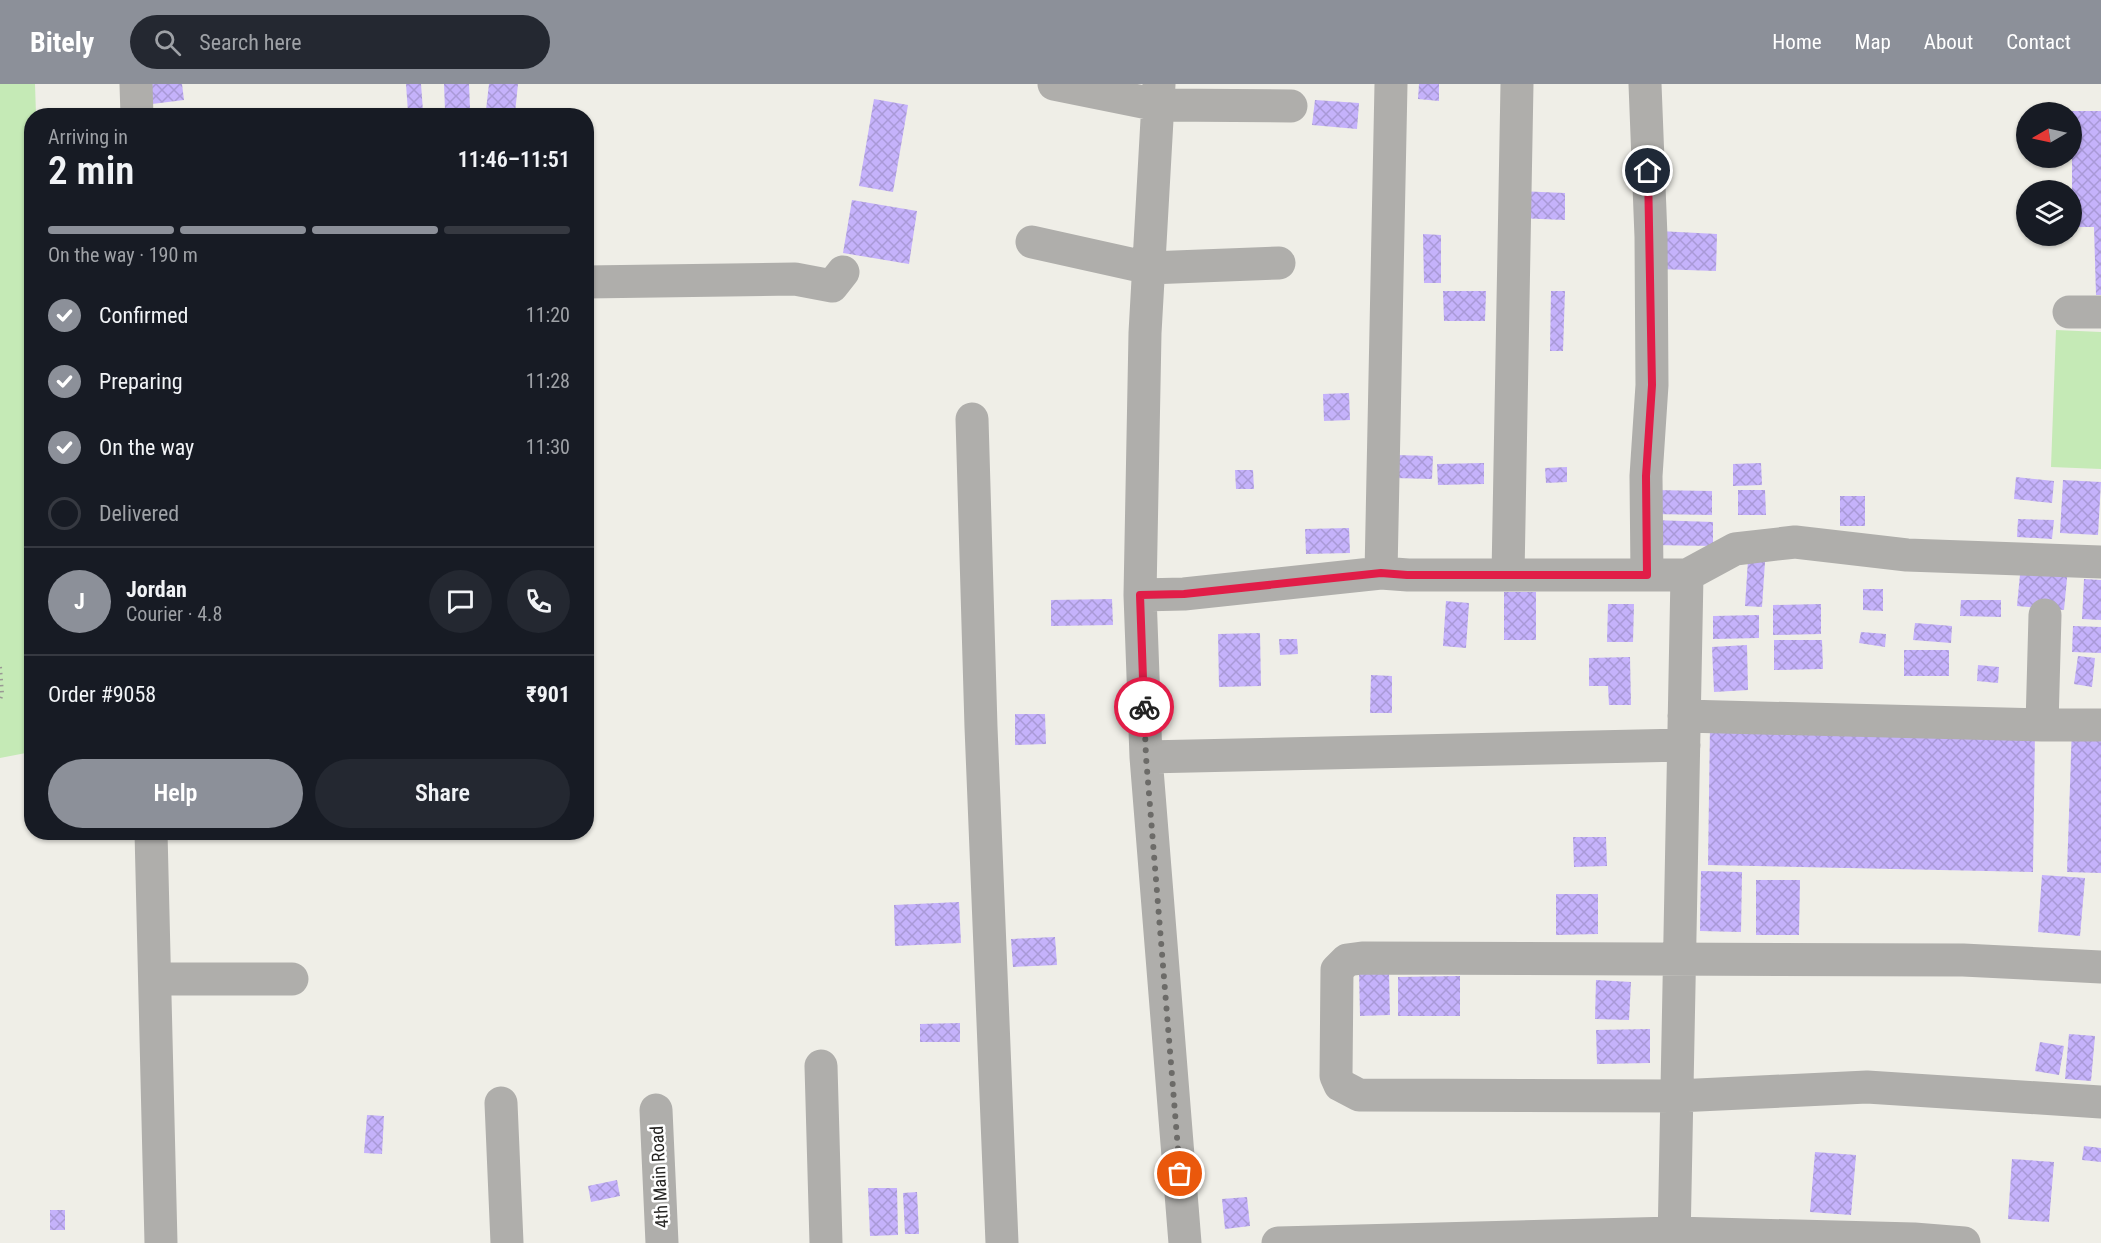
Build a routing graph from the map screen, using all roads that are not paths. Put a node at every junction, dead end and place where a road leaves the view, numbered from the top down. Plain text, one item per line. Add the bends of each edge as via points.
1 (136, 84) edge
2 (1054, 84) edge
3 (1391, 84) edge
4 (1517, 84) edge
5 (1645, 84) edge
6 (1159, 94) edge
7 (1291, 106) dead end
8 (137, 108) edge
9 (1032, 242) dead end
10 (1279, 263) dead end
11 (1149, 268) junction
12 (843, 272) dead end
13 (594, 282) edge
14 (2068, 312) dead end
15 (2101, 312) edge
16 (972, 419) dead end
17 (2101, 562) edge
18 (1381, 573) junction
19 (1508, 575) junction
20 (1647, 575) junction
21 (1687, 575) junction
22 (1140, 595) junction
23 (2045, 615) dead end
24 (2042, 725) junction
25 (2101, 725) edge
26 (1684, 731) junction
27 (1146, 757) junction
28 (151, 840) edge
29 (1680, 960) junction
30 (2101, 967) edge
31 (155, 979) junction
32 (291, 979) dead end
33 (821, 1066) dead end
34 (1677, 1096) junction
35 (2101, 1102) edge
36 (501, 1103) dead end
37 (656, 1110) dead end
38 (1674, 1238) edge
39 (161, 1243) edge
40 (507, 1243) edge
41 (662, 1243) edge
42 (826, 1243) edge
43 (1002, 1243) edge
44 (1185, 1243) edge
45 (1278, 1243) edge
46 (1964, 1243) edge

1 - 8 street
2 - 6 street
3 - 18 street
4 - 19 street
5 - 20 street via 1652,374 1646,476
6 - 7 street
6 - 11 street
9 - 11 street
10 - 11 street
11 - 22 street
12 - 13 street via 832,286 795,279
14 - 15 street
16 - 43 street
17 - 21 street via 1906,555 1795,542 1735,549
18 - 19 street
18 - 22 street via 1184,594
19 - 20 street
20 - 21 street
21 - 26 street
22 - 27 street
23 - 24 street
24 - 25 street
24 - 26 street
26 - 27 street
26 - 29 street
27 - 44 street
28 - 31 street
29 - 30 street via 1963,960
29 - 34 street
29 - 34 street via 1362,958 1347,960 1337,970 1336,1076 1340,1085 1359,1095
31 - 32 street
31 - 39 street
33 - 42 street
34 - 35 street via 1867,1087
34 - 38 street
36 - 40 street
37 - 41 street, 4th Main Road
38 - 45 street
38 - 46 street via 1914,1239

